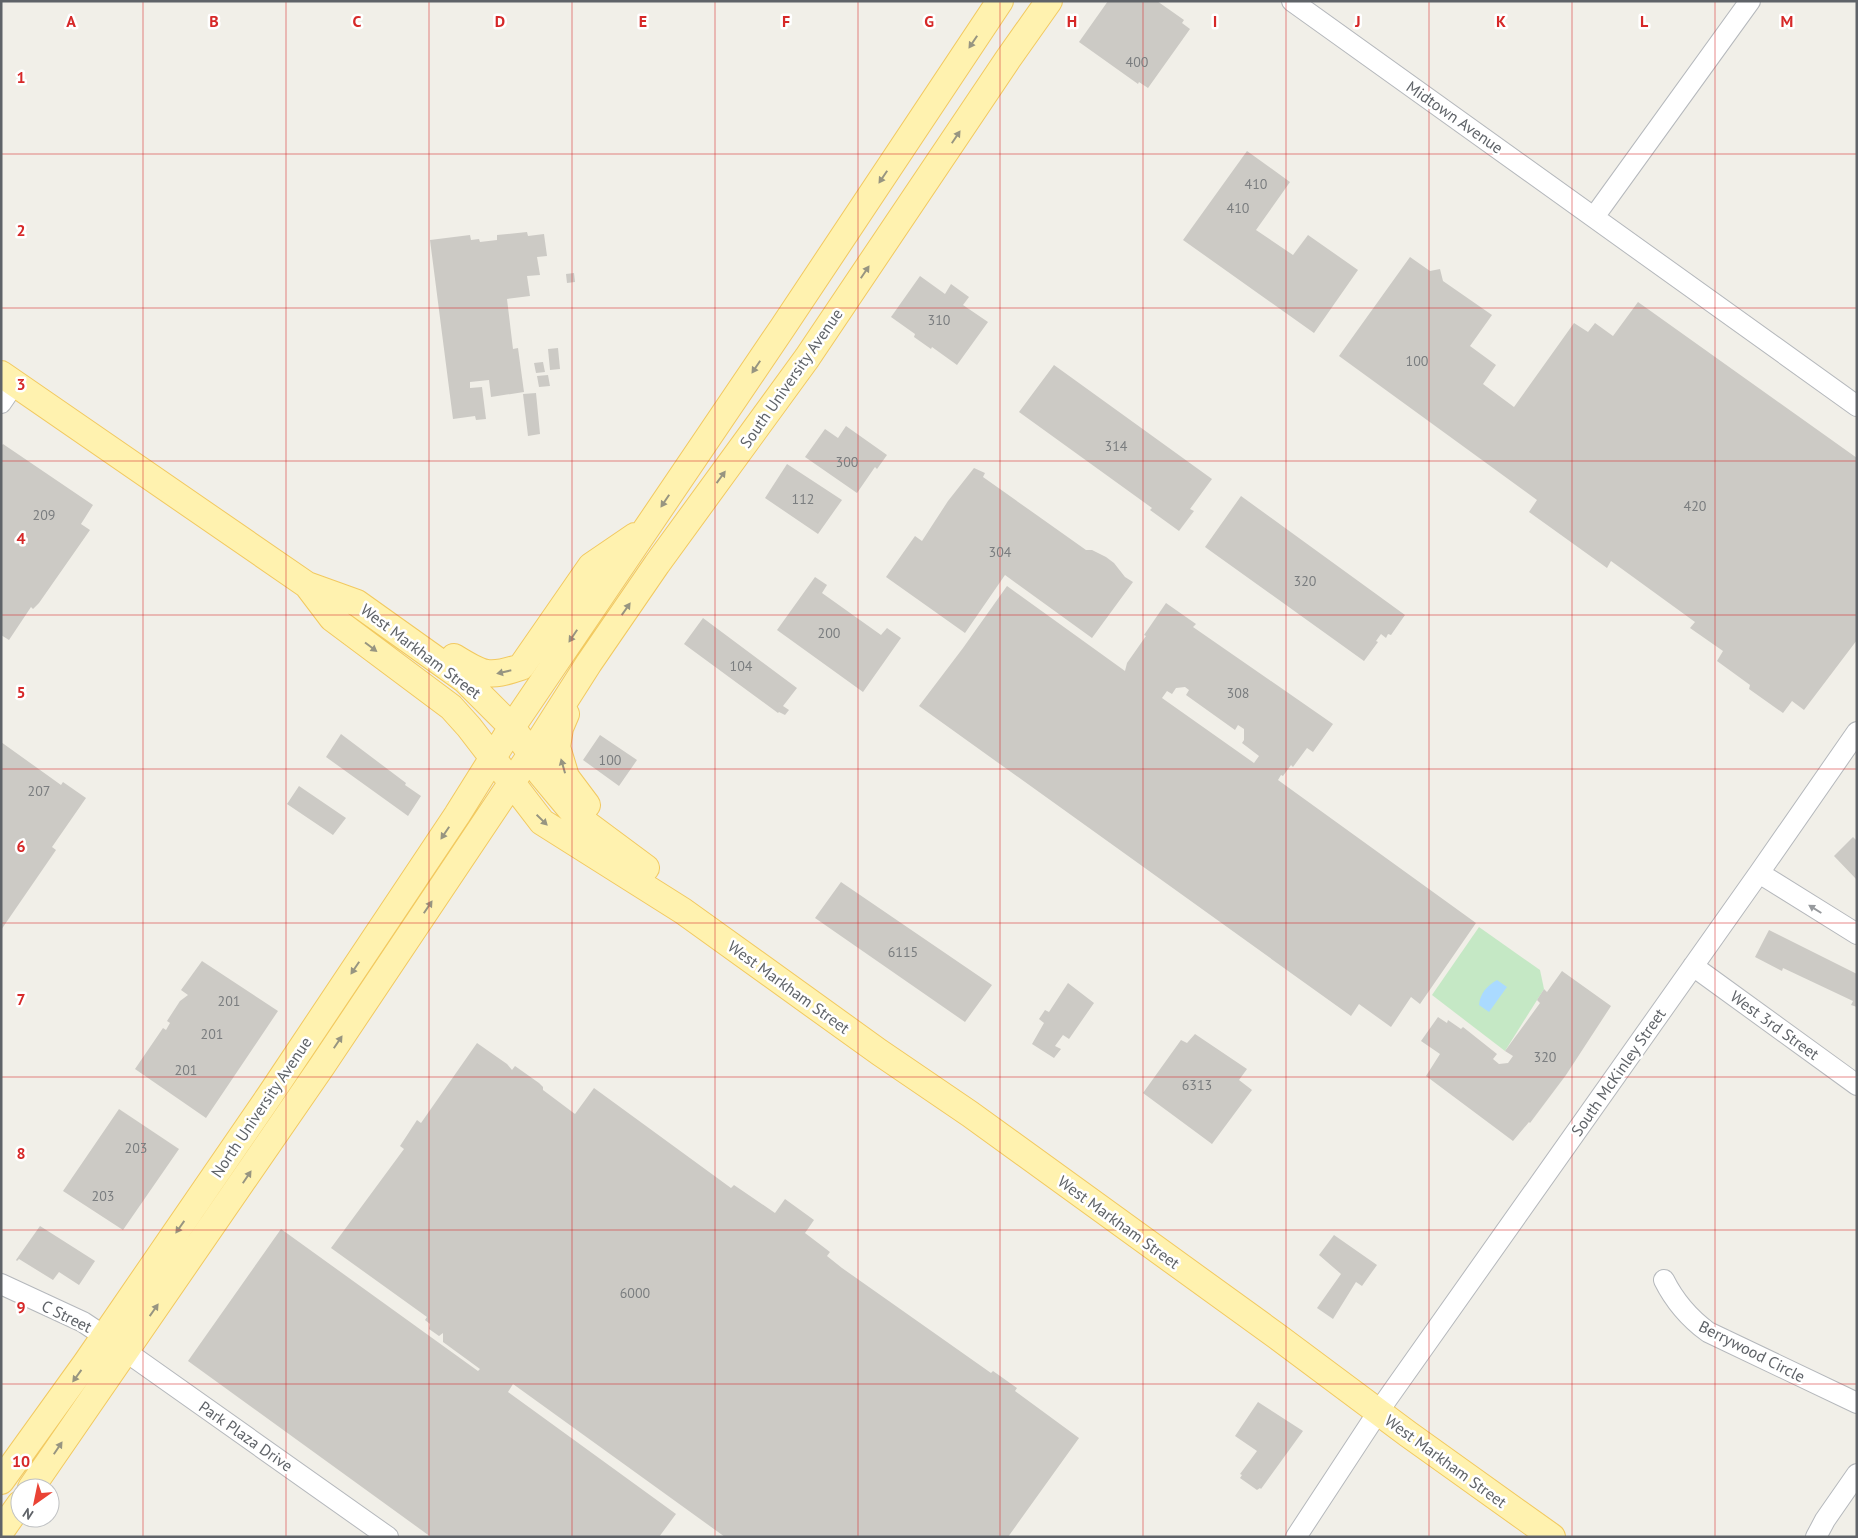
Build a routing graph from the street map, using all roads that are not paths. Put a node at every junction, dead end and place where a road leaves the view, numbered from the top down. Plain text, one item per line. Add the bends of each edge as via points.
1 (1000, 1) edge
2 (1049, 1) edge
3 (1292, 1) edge
4 (1750, 1) edge
5 (1594, 217) junction
6 (6, 387) edge
7 (1857, 406) edge
8 (646, 529) junction
9 (307, 585) junction
10 (357, 603) junction
11 (580, 678) junction
12 (512, 727) junction
13 (1857, 732) edge
14 (531, 754) junction
15 (493, 758) junction
16 (512, 783) junction
17 (620, 849) junction
18 (1759, 874) junction
19 (683, 911) junction
20 (1857, 934) edge
21 (1693, 966) junction
22 (1857, 1085) edge
23 (1664, 1280) dead end
24 (1, 1284) edge
25 (104, 1336) junction
26 (126, 1350) junction
27 (1857, 1403) edge
28 (1378, 1412) junction
29 (1857, 1474) edge
30 (38, 1478) edge
31 (1, 1481) edge
32 (10, 1518) edge
33 (1, 1531) edge
34 (388, 1537) edge
35 (1296, 1537) edge
36 (1552, 1537) edge
37 (1816, 1537) edge

1 -> 8 main road
11 -> 2 main road, South University Avenue via 657,564 807,358
3 - 5 street, Midtown Avenue
4 - 5 street
5 - 7 street, Midtown Avenue
6 - 9 main road, West Markham Street
8 -> 10 main road via 591,566 521,667 504,673 488,675 474,670 388,614
8 -> 12 main road
9 - 10 main road, West Markham Street
9 -> 15 main road, West Markham Street via 332,618 451,707
10 - 12 main road, West Markham Street via 465,680
11 - 14 main road, South University Avenue
17 -> 11 main road via 566,777 557,747 560,728
12 - 14 main road, West Markham Street
12 - 15 main road, North University Avenue
13 - 18 street, South McKinley Street
14 - 16 main road, North University Avenue
14 - 17 main road, West Markham Street via 540,774 576,816
15 - 16 main road, West Markham Street
15 -> 25 main road, North University Avenue via 270,1095
16 -> 19 main road, West Markham Street via 542,822
26 -> 16 main road, North University Avenue
17 - 19 main road, West Markham Street via 662,880
20 -> 18 street
18 - 21 street, South McKinley Street
19 - 28 main road, West Markham Street via 970,1114
21 - 22 street, West 3rd Street
21 - 28 street, South McKinley Street
23 - 27 street, Berrywood Circle via 1677,1302 1694,1322 1708,1332
24 - 25 street, C Street via 81,1321
25 - 26 street, Park Plaza Drive
25 -> 31 main road, North University Avenue
30 -> 26 main road, North University Avenue
26 - 34 street, Park Plaza Drive
28 - 35 street, South McKinley Street
28 - 36 main road, West Markham Street
29 - 37 street
32 - 33 main road

